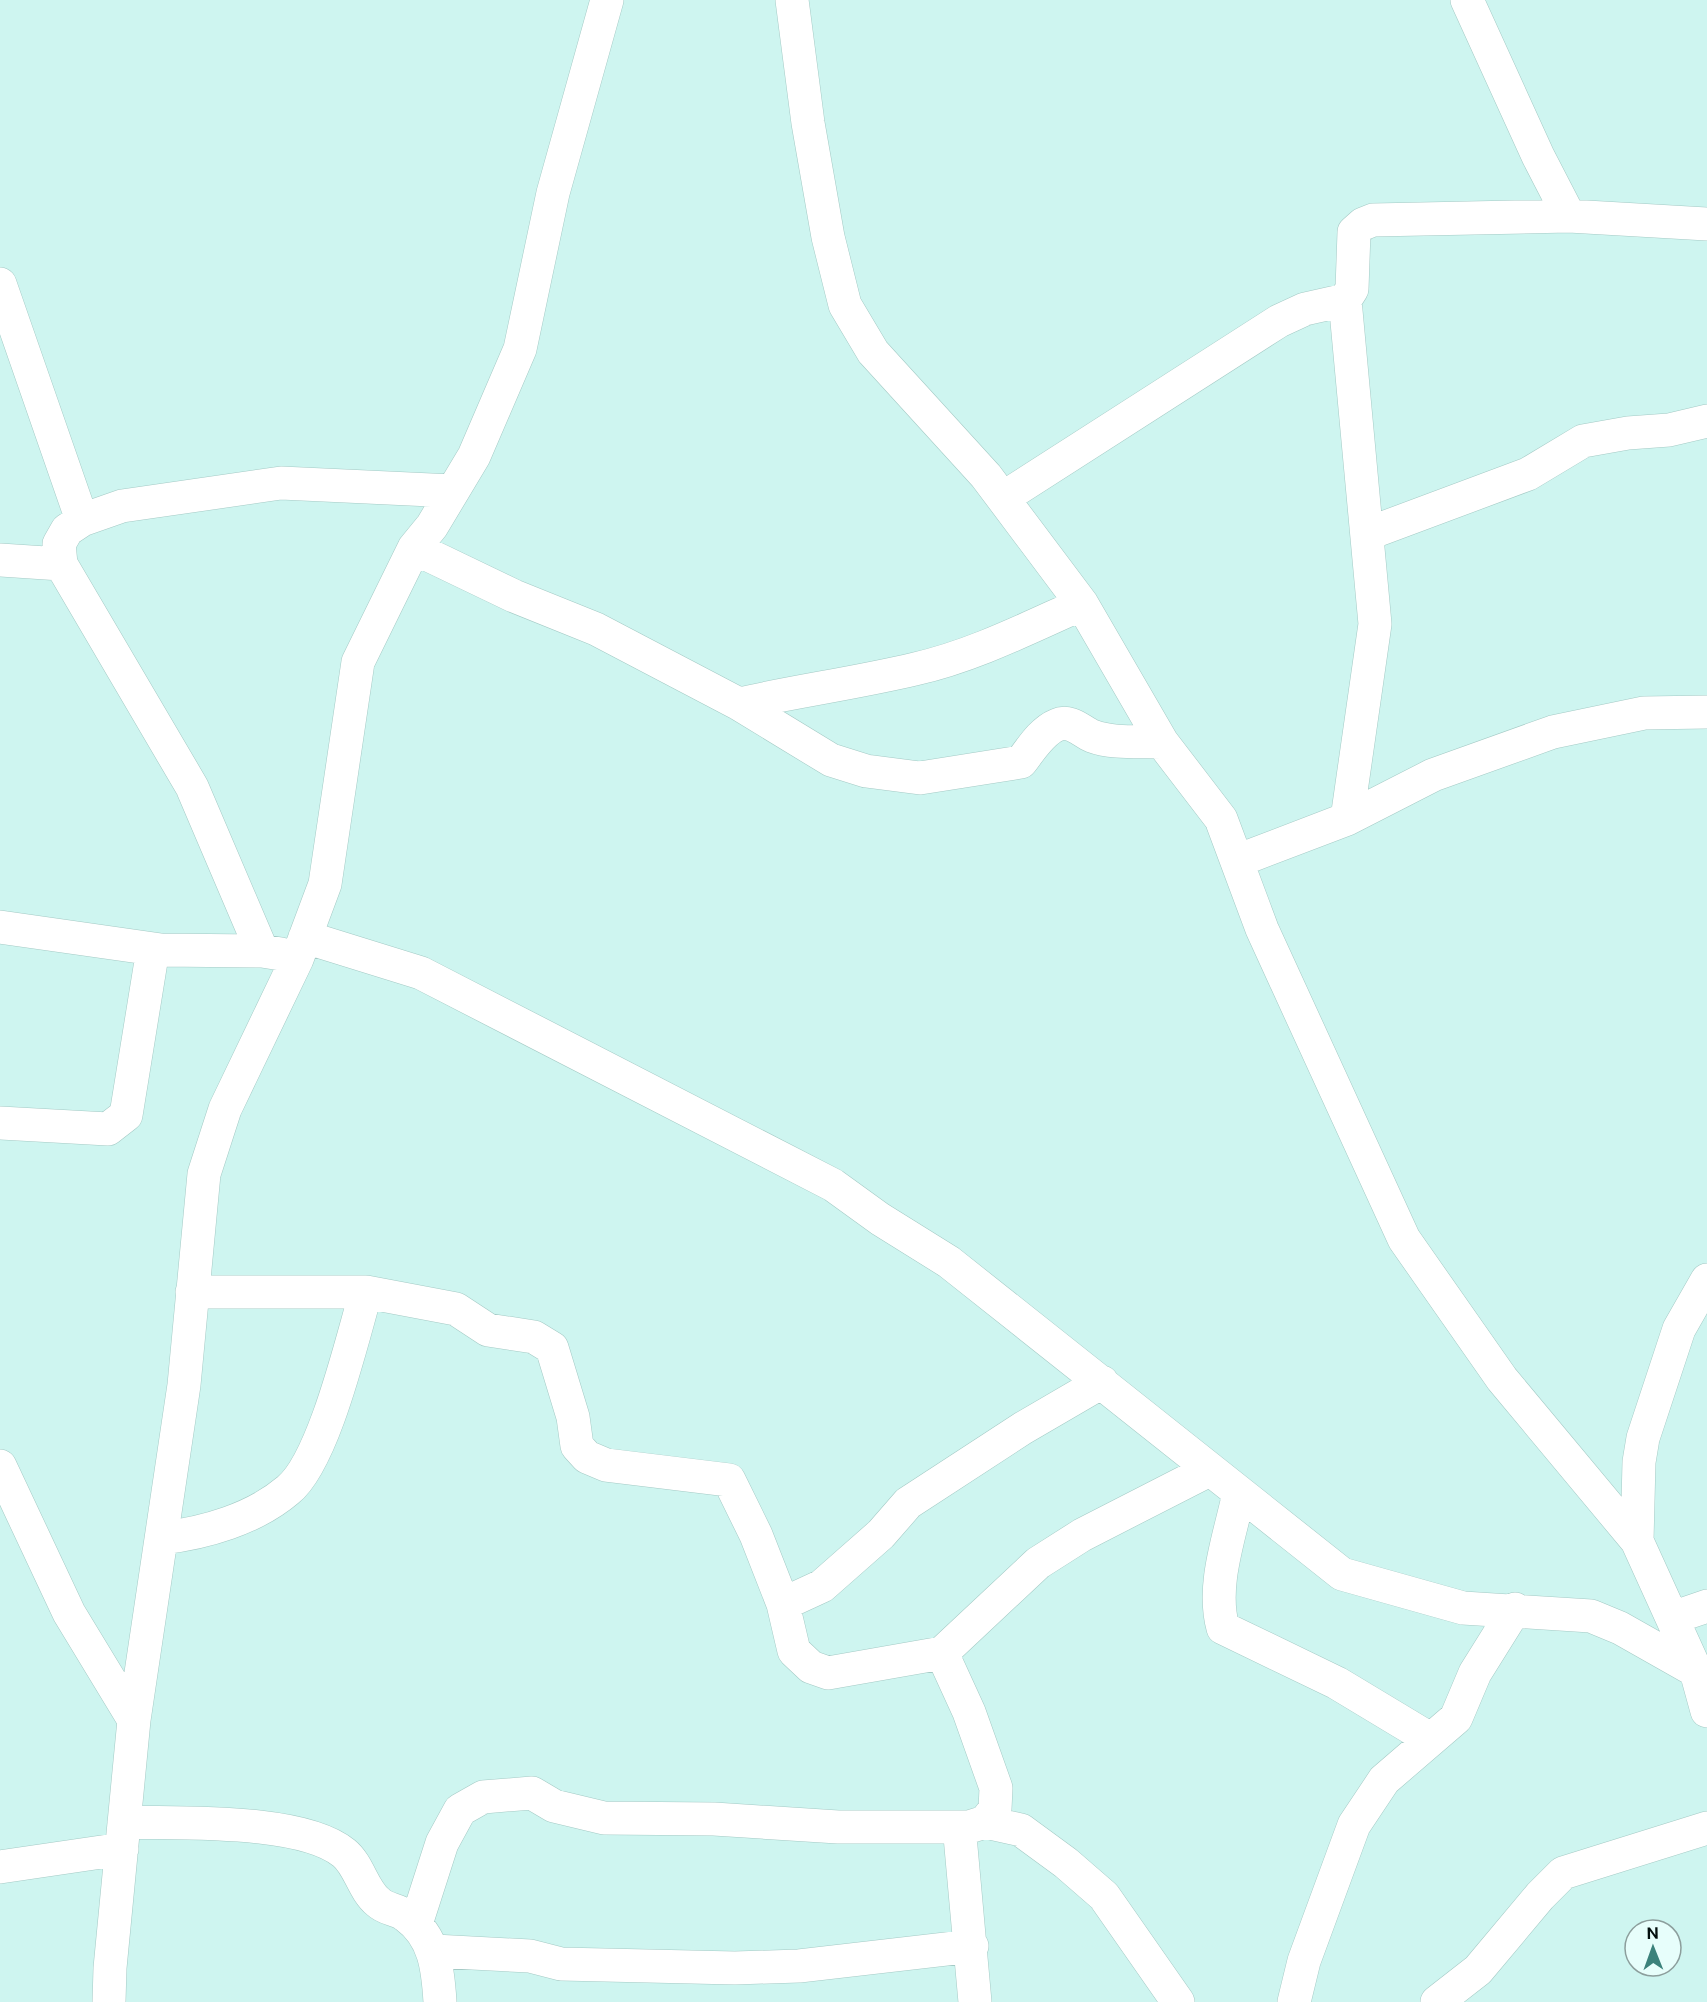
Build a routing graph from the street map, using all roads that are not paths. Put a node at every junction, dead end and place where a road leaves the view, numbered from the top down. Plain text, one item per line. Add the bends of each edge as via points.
1 (607, 0) edge
2 (792, 0) edge
3 (1467, 0) edge
4 (1569, 216) junction
5 (1707, 224) edge
6 (0, 284) edge
7 (1345, 300) junction
8 (1707, 421) edge
9 (453, 491) junction
10 (1003, 498) junction
11 (82, 520) junction
12 (1367, 534) junction
13 (414, 548) junction
14 (0, 560) edge
15 (61, 564) junction
16 (1082, 604) junction
17 (738, 704) junction
18 (1707, 712) edge
19 (1162, 742) junction
20 (1347, 819) junction
21 (1237, 861) junction
22 (0, 927) edge
23 (302, 947) junction
24 (153, 949) junction
25 (262, 951) junction
26 (0, 1123) edge
27 (1707, 1280) edge
28 (192, 1292) junction
29 (366, 1292) junction
30 (1102, 1383) junction
31 (0, 1466) edge
32 (1209, 1470) junction
33 (1239, 1493) junction
34 (162, 1538) junction
35 (1637, 1541) junction
36 (783, 1604) junction
37 (1707, 1606) edge
38 (1515, 1609) junction
39 (1672, 1618) junction
40 (942, 1653) junction
41 (1696, 1671) junction
42 (1707, 1711) edge
43 (134, 1720) junction
44 (1430, 1738) junction
45 (977, 1825) junction
46 (1707, 1828) edge
47 (123, 1836) junction
48 (0, 1867) edge
49 (416, 1924) junction
50 (972, 1946) junction
51 (434, 1951) junction
52 (109, 2002) edge
53 (440, 2002) edge
54 (975, 2002) edge
55 (1178, 2002) edge
56 (1294, 2002) edge
57 (1437, 2002) edge

1 - 9 street via 553,193 520,349 474,456
2 - 10 street via 808,123 828,237 845,305 873,352
3 - 4 street
4 - 5 street
4 - 7 street via 1374,220 1363,224 1354,231 1352,289
6 - 11 street
7 - 10 street via 1305,309 1279,321
7 - 12 street
8 - 12 street via 1583,441 1528,474
9 - 11 street via 281,483 122,506
9 - 13 street
10 - 16 street
11 - 15 street via 67,530 59,544
12 - 20 street via 1375,624
13 - 17 street via 514,596 596,629
13 - 23 street via 358,662 325,884
14 - 15 street
15 - 25 street via 192,787
16 - 17 street via 982,648 916,669
16 - 19 street
17 - 19 street via 831,760 866,771 920,778 1021,762 1043,735 1058,724 1069,724 1109,740
18 - 20 street via 1644,713 1554,732 1433,775
19 - 21 street via 1221,819
20 - 21 street
21 - 35 street via 1262,929 1404,1239 1502,1379
22 - 24 street
23 - 25 street
23 - 28 street via 225,1109 204,1174
23 - 30 street via 421,973 833,1185 948,1262
24 - 25 street
24 - 26 street via 130,1096 126,1115 120,1122 108,1129
27 - 35 street via 1679,1329 1643,1438
28 - 29 street
28 - 34 street via 184,1385
29 - 34 street via 331,1411 309,1465 289,1490 244,1516 201,1533
29 - 36 street via 456,1309 488,1330 534,1337 552,1347 573,1417 577,1446 587,1457 606,1465 729,1480
30 - 32 street
30 - 36 street via 1023,1428 908,1503 881,1534 822,1586
31 - 43 street via 69,1613
32 - 33 street
32 - 40 street via 1038,1563
33 - 38 street via 1342,1574 1462,1608 1484,1612
33 - 44 street via 1219,1589 1223,1628 1336,1683
34 - 43 street
35 - 39 street
36 - 40 street via 794,1651 811,1667 828,1673
37 - 39 street
38 - 41 street via 1591,1616
38 - 44 street via 1475,1673 1456,1718
39 - 41 street
40 - 45 street via 969,1712 996,1788 995,1809
41 - 42 street
43 - 47 street
44 - 56 street via 1384,1780 1354,1825 1304,1960
45 - 49 street via 838,1827 714,1819 604,1818 554,1806 532,1793 483,1797 460,1810 442,1843
45 - 50 street via 960,1836 959,1846
45 - 55 street via 1022,1830 1104,1896
46 - 57 street via 1563,1874 1478,1970
47 - 48 street
47 - 49 street via 265,1828 312,1836 345,1853 377,1902 405,1914
47 - 52 street
49 - 51 street
50 - 51 street via 799,1966 735,1968 561,1964 530,1956
50 - 54 street
51 - 53 street

